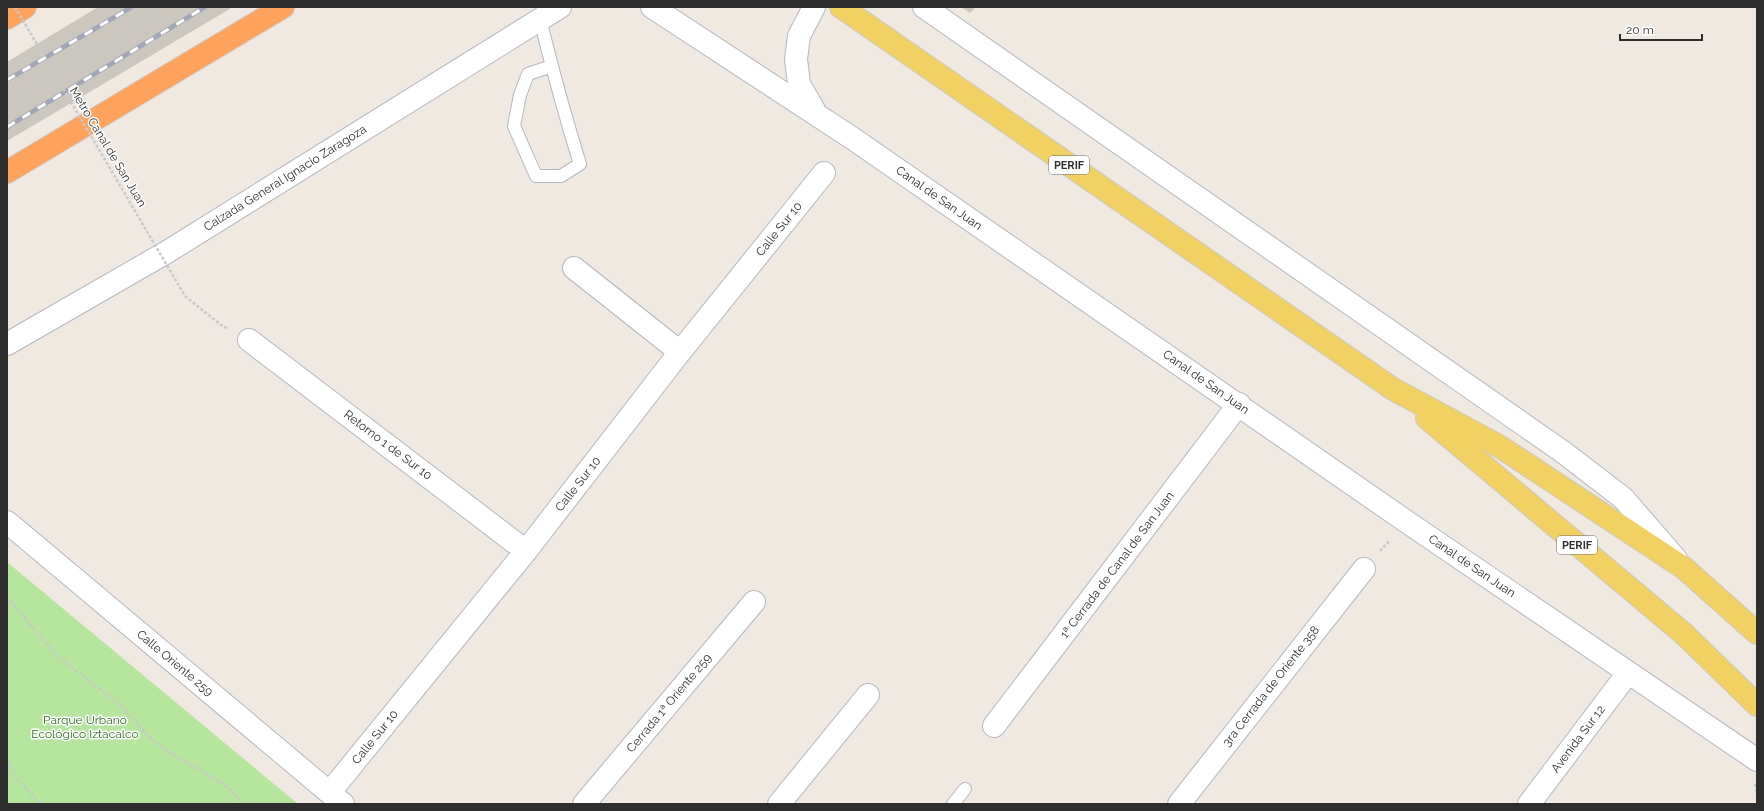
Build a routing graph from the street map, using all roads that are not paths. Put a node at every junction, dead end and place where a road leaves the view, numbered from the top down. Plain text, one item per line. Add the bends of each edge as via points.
1 (25, 7) edge
2 (283, 7) edge
3 (560, 7) edge
4 (652, 7) edge
5 (814, 7) edge
6 (841, 7) edge
7 (924, 7) edge
8 (7, 18) edge
9 (540, 19) junction
10 (552, 66) junction
11 (816, 114) junction
12 (7, 172) edge
13 (824, 173) dead end
14 (574, 268) dead end
15 (250, 340) dead end
16 (7, 344) edge
17 (680, 352) junction
18 (1393, 388) junction
19 (1239, 404) junction
20 (7, 522) edge
21 (526, 551) junction
22 (1684, 568) junction
23 (1364, 569) road end
24 (754, 602) dead end
25 (1757, 634) edge
26 (1628, 673) junction
27 (868, 695) dead end
28 (1757, 705) edge
29 (994, 726) dead end
30 (1757, 760) edge
31 (965, 789) dead end
32 (336, 798) edge
33 (584, 804) edge
34 (779, 804) edge
35 (953, 804) edge
36 (1179, 804) edge
37 (1528, 804) edge

1 - 8 highway
2 - 12 highway
3 - 9 main road, Calzada General Ignacio Zaragoza
4 - 11 main road, Canal de San Juan
5 - 11 main road via 799,36 796,60 799,84
6 - 18 main road, PERIF
7 - 22 main road via 1563,452 1623,498
9 - 10 lane
9 - 16 main road, Calzada General Ignacio Zaragoza via 167,252
10 - 10 lane via 580,164 561,176 536,176 514,126 520,95 528,74
11 - 19 main road, Canal de San Juan
13 - 17 main road, Calle Sur 10
14 - 17 main road
15 - 21 main road, Retorno 1 de Sur 10
17 - 21 main road, Calle Sur 10
18 - 22 main road, PERIF via 1499,446
18 - 28 main road, PERIF via 1684,634
19 - 26 main road, Canal de San Juan
19 - 29 main road, 1ª Cerrada de Canal de San Juan
20 - 32 main road, Calle Oriente 259
21 - 32 main road, Calle Sur 10
22 - 25 main road, PERIF
23 - 36 main road, 3ra Cerrada de Oriente 358
24 - 33 main road, Cerrada 1ª Oriente 259
26 - 30 main road, Canal de San Juan
26 - 37 main road, Avenida Sur 12
27 - 34 main road
31 - 35 lane

